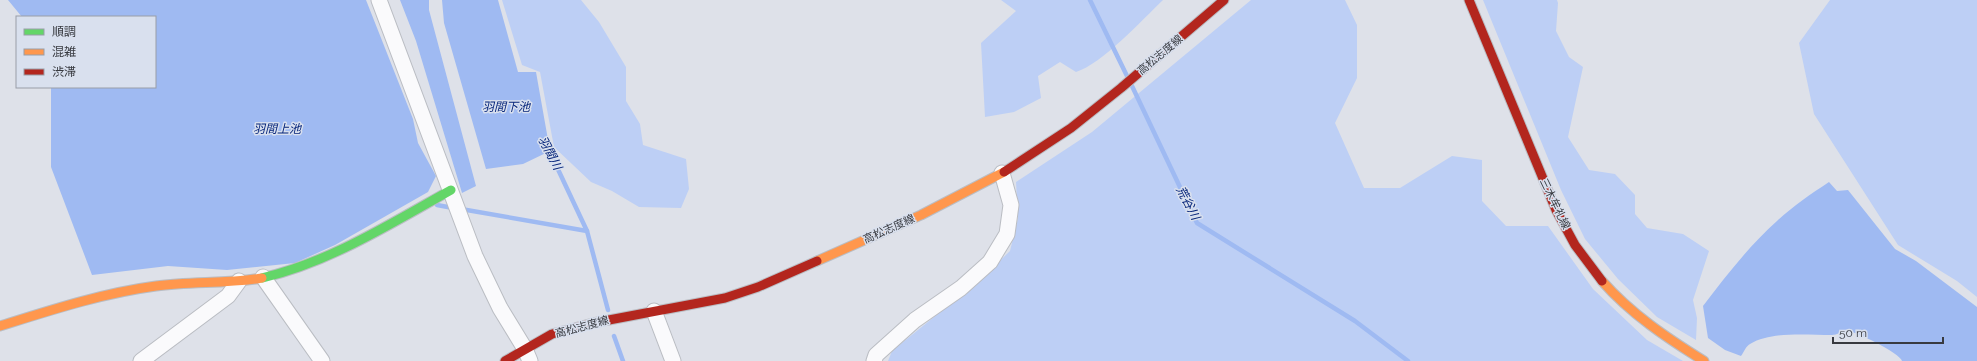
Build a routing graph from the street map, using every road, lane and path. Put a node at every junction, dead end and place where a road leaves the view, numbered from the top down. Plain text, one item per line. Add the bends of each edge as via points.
1 (379, 0) edge
2 (1224, 0) edge
3 (1469, 0) edge
4 (1002, 173) junction
5 (451, 190) junction
6 (263, 277) junction
7 (239, 281) junction
8 (654, 311) junction
9 (0, 326) edge
10 (527, 355) edge
11 (141, 361) edge
12 (322, 361) edge
13 (505, 361) edge
14 (673, 361) edge
15 (874, 361) edge
16 (1704, 361) edge

1 - 5 street
2 - 4 main road, 高松志度線 via 1070,128
3 - 16 main road, 三木牟礼線 via 1548,193 1574,244 1597,276 1634,313 1666,338
4 - 8 main road, 高松志度線 via 921,215 758,287 725,298
4 - 15 street via 1011,205 1007,234 990,262 962,288 915,320 876,355
5 - 6 main road via 331,255 304,266
5 - 10 street via 488,284
6 - 7 main road
6 - 12 street
7 - 9 main road via 156,286 89,298
7 - 11 street via 228,296
8 - 10 main road, 高松志度線 via 552,334
8 - 14 street
10 - 13 main road, 高松志度線

